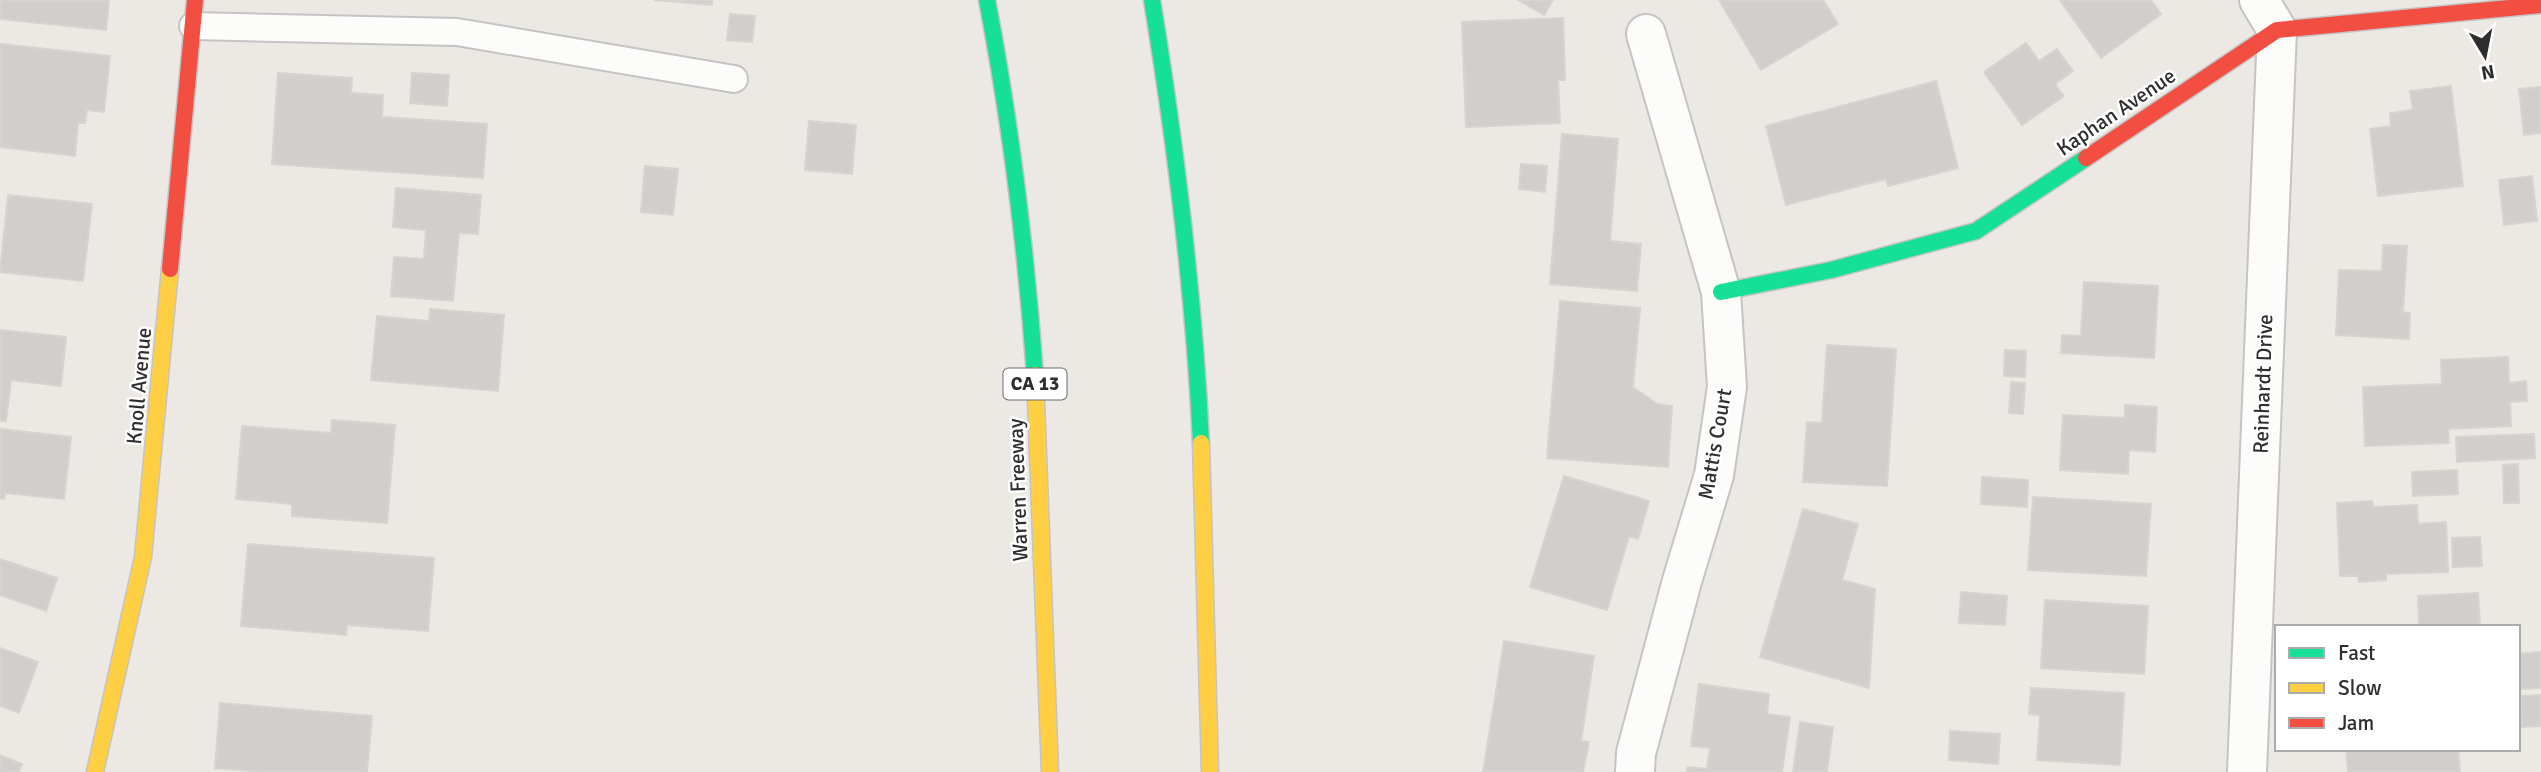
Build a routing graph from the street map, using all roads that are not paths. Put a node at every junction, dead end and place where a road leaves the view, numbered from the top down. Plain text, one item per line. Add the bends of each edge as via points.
1 (987, 0) edge
2 (1152, 0) edge
3 (2541, 5) edge
4 (194, 13) edge
5 (2268, 15) edge
6 (1646, 34) dead end
7 (734, 79) dead end
8 (1721, 292) junction
9 (95, 772) edge
10 (1050, 772) edge
11 (1210, 772) edge
12 (1635, 772) edge
13 (2247, 772) edge

1 - 10 main road, Warren Freeway / CA 13 via 1014,156 1031,308
2 - 11 main road via 1174,135 1192,300
3 - 5 main road, Kaphan Avenue
4 - 7 lane via 457,33
4 - 9 main road, Knoll Avenue via 143,557
5 - 8 main road, Kaphan Avenue via 1976,230 1831,271
5 - 13 street, Reinhardt Drive
6 - 8 street, Mattis Court
8 - 12 street, Mattis Court via 1727,387 1714,475 1678,594

